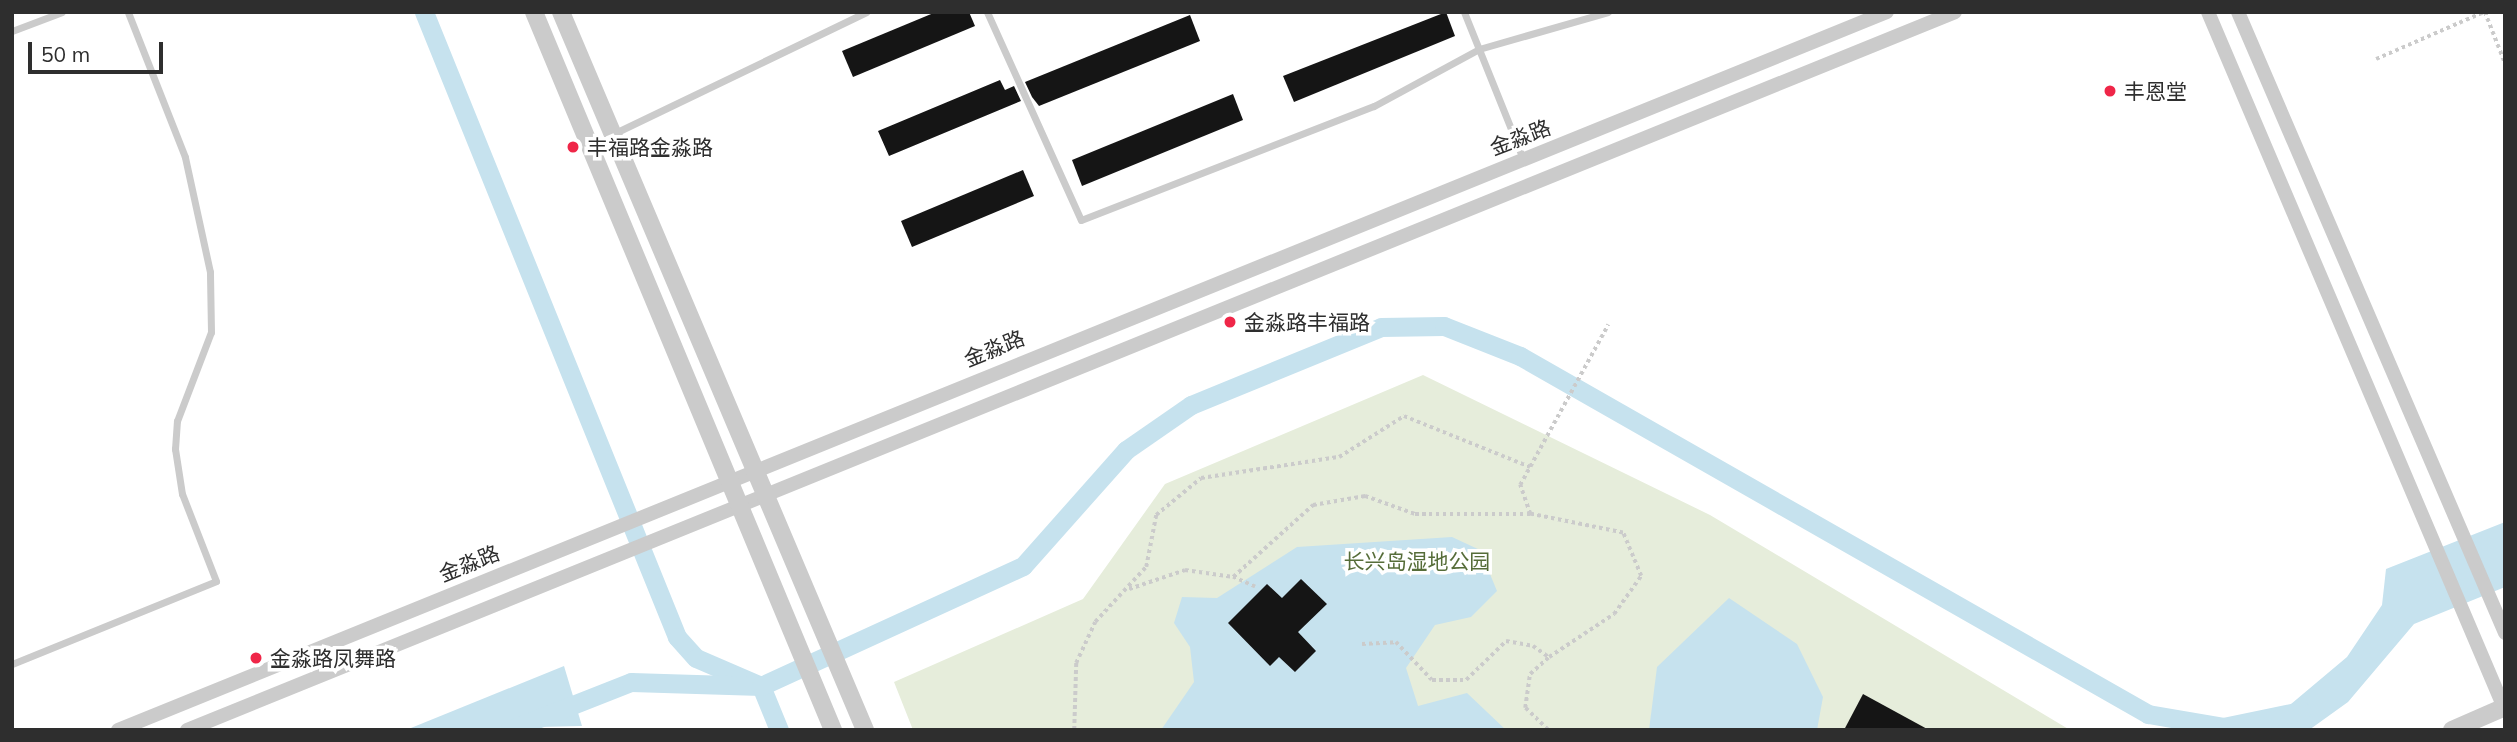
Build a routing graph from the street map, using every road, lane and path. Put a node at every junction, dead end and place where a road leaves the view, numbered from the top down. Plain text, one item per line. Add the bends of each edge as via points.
1 (62, 12) edge
2 (128, 12) edge
3 (534, 12) edge
4 (561, 12) edge
5 (866, 12) edge
6 (986, 12) edge
7 (1464, 12) edge
8 (1608, 12) edge
9 (1887, 12) edge
10 (1955, 12) edge
11 (2208, 12) edge
12 (2238, 12) edge
13 (2484, 12) edge
14 (12, 31) edge
15 (1479, 49) junction
16 (2376, 59) dead end
17 (2505, 63) edge
18 (615, 133) junction
19 (1523, 159) junction
20 (1608, 325) dead end
21 (1530, 467) junction
22 (755, 468) junction
23 (730, 479) junction
24 (767, 497) junction
25 (742, 509) junction
26 (1530, 514) junction
27 (1233, 577) junction
28 (1255, 587) dead end
29 (1127, 589) junction
30 (2505, 633) edge
31 (1362, 644) dead end
32 (1549, 657) junction
33 (12, 664) edge
34 (2504, 708) edge
35 (118, 730) edge
36 (187, 730) edge
37 (833, 730) edge
38 (865, 730) edge
39 (1074, 730) edge
40 (1548, 730) edge
41 (2452, 730) edge

1 - 14 lane
2 - 33 lane via 185,157 210,272 211,332 177,421 175,449 182,494 216,582
3 - 23 street
4 - 18 street
5 - 18 lane
6 - 15 lane via 1081,220 1374,106
7 - 15 lane
8 - 15 lane
9 - 19 street, 金淼路
10 - 24 street
11 - 34 street
12 - 30 street
13 - 16 path
13 - 17 path
15 - 19 lane
18 - 22 street
19 - 22 street, 金淼路
20 - 21 path
21 - 26 path via 1520,485
21 - 29 path via 1404,416 1339,457 1201,478 1156,515 1146,567
22 - 23 street, 金淼路
22 - 24 street
23 - 25 street
23 - 35 street, 金淼路
24 - 25 street
24 - 38 street
25 - 36 street
25 - 37 street
26 - 27 path via 1415,514 1365,496 1313,505
26 - 32 path via 1623,533 1641,576 1614,614
27 - 28 path
27 - 29 path via 1185,570
29 - 39 path via 1095,622 1076,663
31 - 32 path via 1396,642 1432,680 1466,680 1506,641 1533,646
32 - 40 path via 1530,674 1525,708
34 - 41 street

